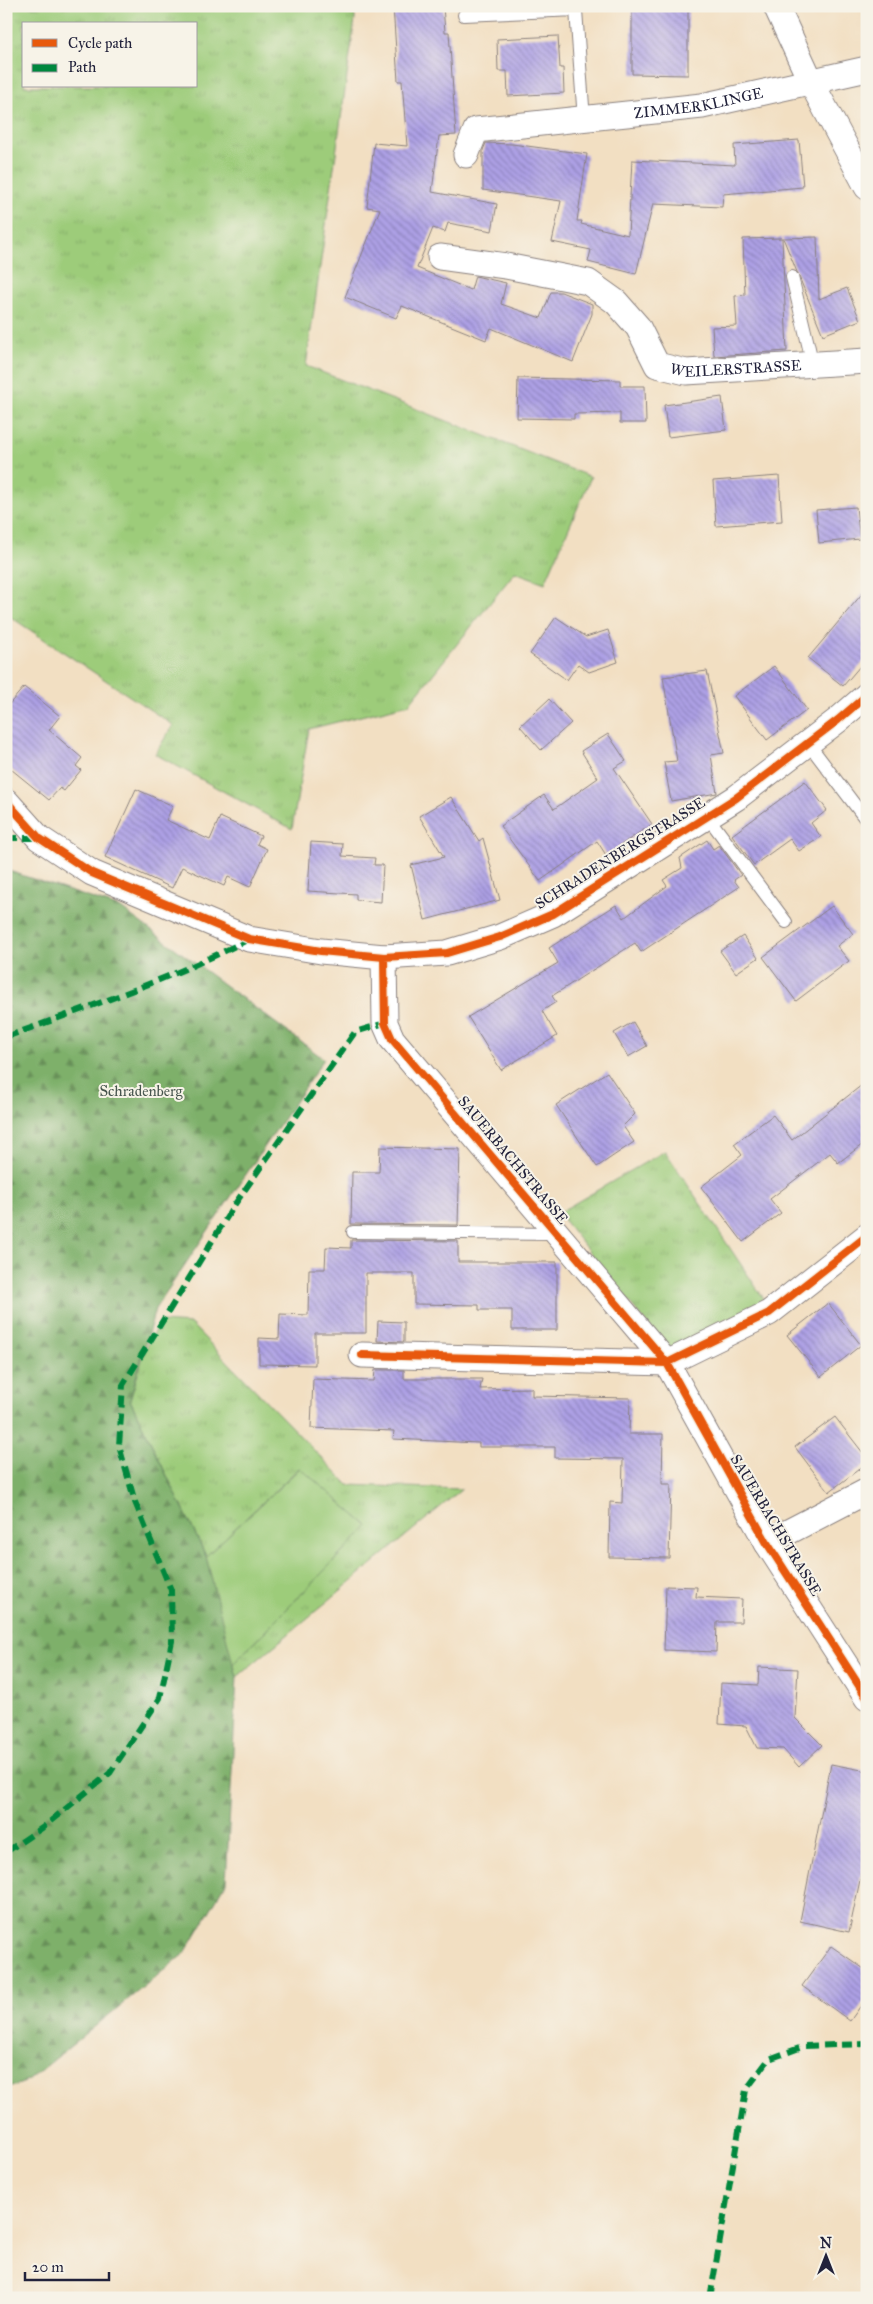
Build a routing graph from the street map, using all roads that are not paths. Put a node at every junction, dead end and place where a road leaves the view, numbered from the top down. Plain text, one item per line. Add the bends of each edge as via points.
1 (776, 6) edge
2 (464, 15) dead end
3 (867, 68) edge
4 (812, 82) junction
5 (584, 120) junction
6 (466, 155) dead end
7 (867, 187) edge
8 (440, 257) dead end
9 (792, 277) dead end
10 (867, 361) edge
11 (813, 365) junction
12 (867, 695) edge
13 (808, 743) junction
14 (6, 801) edge
15 (707, 816) junction
16 (867, 821) edge
17 (786, 922) dead end
18 (384, 957) junction
19 (353, 1232) dead end
20 (558, 1234) junction
21 (867, 1236) edge
22 (362, 1355) dead end
23 (667, 1363) junction
24 (867, 1491) edge
25 (767, 1543) junction
26 (867, 1698) edge

1 - 4 street
2 - 5 lane via 576,10
3 - 4 street, ZIMMERKLINGE
4 - 5 street, ZIMMERKLINGE via 702,106
4 - 7 street
5 - 6 street, ZIMMERKLINGE via 476,130
8 - 11 street, WEILERSTRASSE via 588,282 616,302 638,327 657,365 686,372
9 - 11 lane
10 - 11 street, WEILERSTRASSE
12 - 13 street, SCHRADENBERGSTRASSE
13 - 15 street, SCHRADENBERGSTRASSE
13 - 16 lane
14 - 18 street, SCHRADENBERGSTRASSE via 39,838 92,873 249,940
15 - 17 lane
15 - 18 street, SCHRADENBERGSTRASSE via 553,914 500,937 447,953
18 - 20 street, SAUERBACHSTRASSE via 385,1023 392,1039
19 - 20 lane
20 - 23 street, SAUERBACHSTRASSE
21 - 23 street via 769,1313
22 - 23 street
23 - 25 street, SAUERBACHSTRASSE
24 - 25 street
25 - 26 street, SAUERBACHSTRASSE

